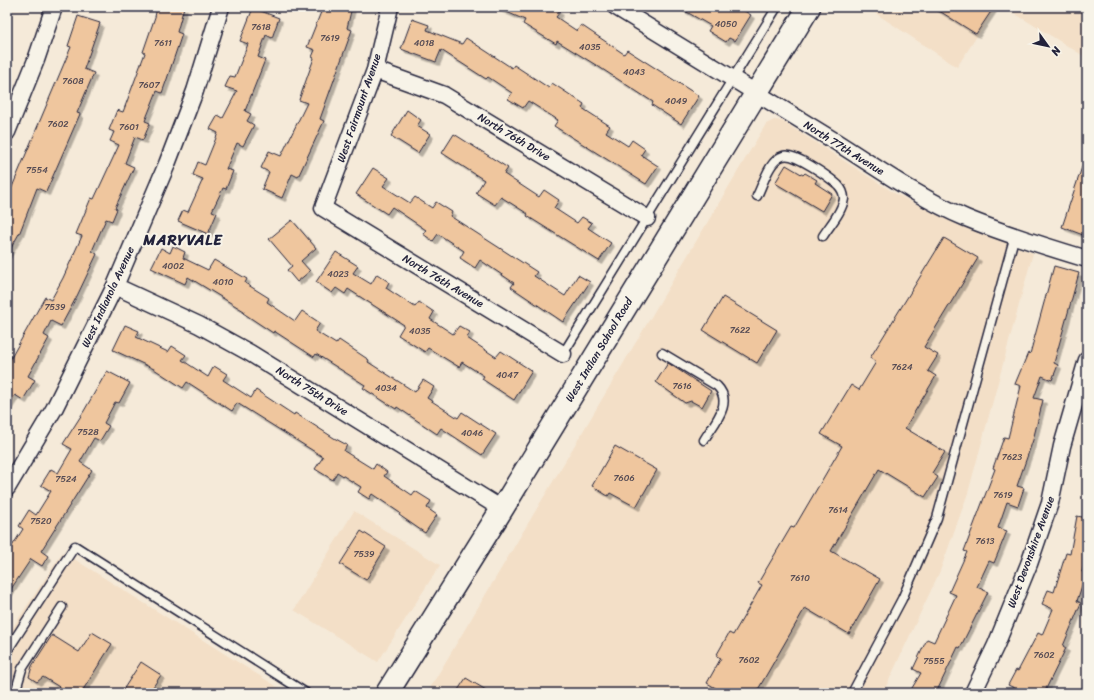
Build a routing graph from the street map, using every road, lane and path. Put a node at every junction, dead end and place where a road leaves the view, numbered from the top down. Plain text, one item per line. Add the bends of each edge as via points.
1 (54, 7) edge
2 (221, 7) edge
3 (390, 7) edge
4 (616, 7) edge
5 (777, 7) edge
6 (809, 7) edge
7 (375, 70) junction
8 (734, 78) junction
9 (756, 93) junction
10 (7, 132) edge
11 (757, 196) dead end
12 (323, 208) joint
13 (647, 218) junction
14 (1015, 235) junction
15 (823, 236) dead end
16 (1087, 259) edge
17 (115, 286) junction
18 (662, 353) dead end
19 (563, 354) joint
20 (1087, 360) edge
21 (704, 440) dead end
22 (7, 488) edge
23 (502, 509) junction
24 (62, 607) dead end
25 (7, 651) edge
26 (15, 693) edge
27 (306, 693) edge
28 (387, 693) edge
29 (852, 693) edge
30 (972, 693) edge

1 - 10 street
2 - 17 street, West Indianola Avenue via 195,91 170,157
3 - 7 street, West Fairmount Avenue
4 - 8 street, North 77th Avenue
5 - 8 lane
6 - 9 main road, West Indian School Road
7 - 12 street, West Fairmount Avenue
7 - 13 street, North 76th Drive via 444,95
8 - 9 street, North 77th Avenue
8 - 13 lane
9 - 14 street, North 77th Avenue via 907,186 966,218
9 - 23 main road, West Indian School Road
11 - 15 lane via 769,170 778,158 784,155 794,156 814,168 839,186 844,198
12 - 19 street, North 76th Avenue
13 - 19 lane
14 - 16 street, North 77th Avenue
14 - 29 lane via 937,518 902,599
17 - 22 street, West Indianola Avenue via 54,409
17 - 23 street, North 75th Drive via 199,325 250,353
18 - 21 lane via 723,392 723,408
20 - 30 street, West Devonshire Avenue via 1062,446 1050,503 1029,564 996,645
23 - 28 main road, West Indian School Road
24 - 26 lane via 22,669
25 - 27 lane via 75,546

